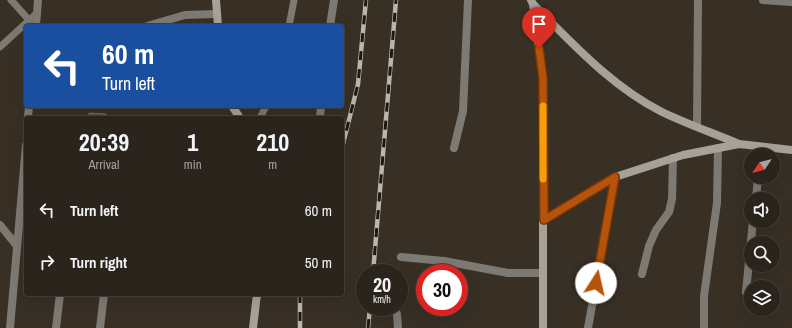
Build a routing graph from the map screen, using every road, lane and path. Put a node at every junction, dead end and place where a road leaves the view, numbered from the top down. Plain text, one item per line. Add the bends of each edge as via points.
1 (11, 0) edge
2 (38, 0) edge
3 (216, 0) edge
4 (294, 0) edge
5 (334, 0) edge
6 (468, 0) edge
7 (698, 0) edge
8 (763, 0) edge
9 (532, 2) edge
10 (792, 2) edge
11 (37, 13) junction
12 (216, 14) junction
13 (29, 20) junction
14 (25, 24) edge
15 (36, 24) edge
16 (154, 24) edge
17 (218, 24) edge
18 (289, 24) edge
19 (330, 24) edge
20 (24, 25) edge
21 (0, 47) edge
22 (696, 126) junction
23 (739, 144) junction
24 (454, 148) dead end
25 (718, 148) junction
26 (752, 148) edge
27 (780, 150) edge
28 (792, 150) edge
29 (673, 158) junction
30 (24, 167) edge
31 (615, 177) junction
32 (544, 220) junction
33 (0, 225) edge
34 (752, 228) edge
35 (17, 246) junction
36 (401, 257) dead end
37 (543, 273) junction
38 (642, 274) dead end
39 (747, 280) edge
40 (60, 296) edge
41 (104, 296) edge
42 (256, 296) edge
43 (397, 316) edge
44 (10, 328) edge
45 (56, 328) edge
46 (100, 328) edge
47 (253, 328) edge
48 (398, 328) edge
49 (543, 328) edge
50 (588, 328) edge
51 (704, 328) edge

1 - 13 lane
2 - 11 street
3 - 12 street
4 - 18 lane
5 - 19 street
6 - 24 street via 463,111
7 - 22 street
8 - 10 street
9 - 22 street via 571,42 624,88 662,112
9 - 32 street via 543,78
11 - 13 lane
11 - 15 street
12 - 16 street via 185,15
12 - 17 street
13 - 14 lane
20 - 21 lane
22 - 23 street
23 - 25 street
23 - 26 street
25 - 29 street
25 - 51 street via 717,204 704,296
27 - 28 street
29 - 31 street
29 - 38 street via 672,199 669,212 656,230 649,246
30 - 35 street
31 - 32 street
31 - 50 street
32 - 37 street
33 - 35 street
34 - 39 street
35 - 44 street
36 - 37 street via 444,261 508,273
37 - 49 street
40 - 45 street
41 - 46 street
42 - 47 street
43 - 48 street

